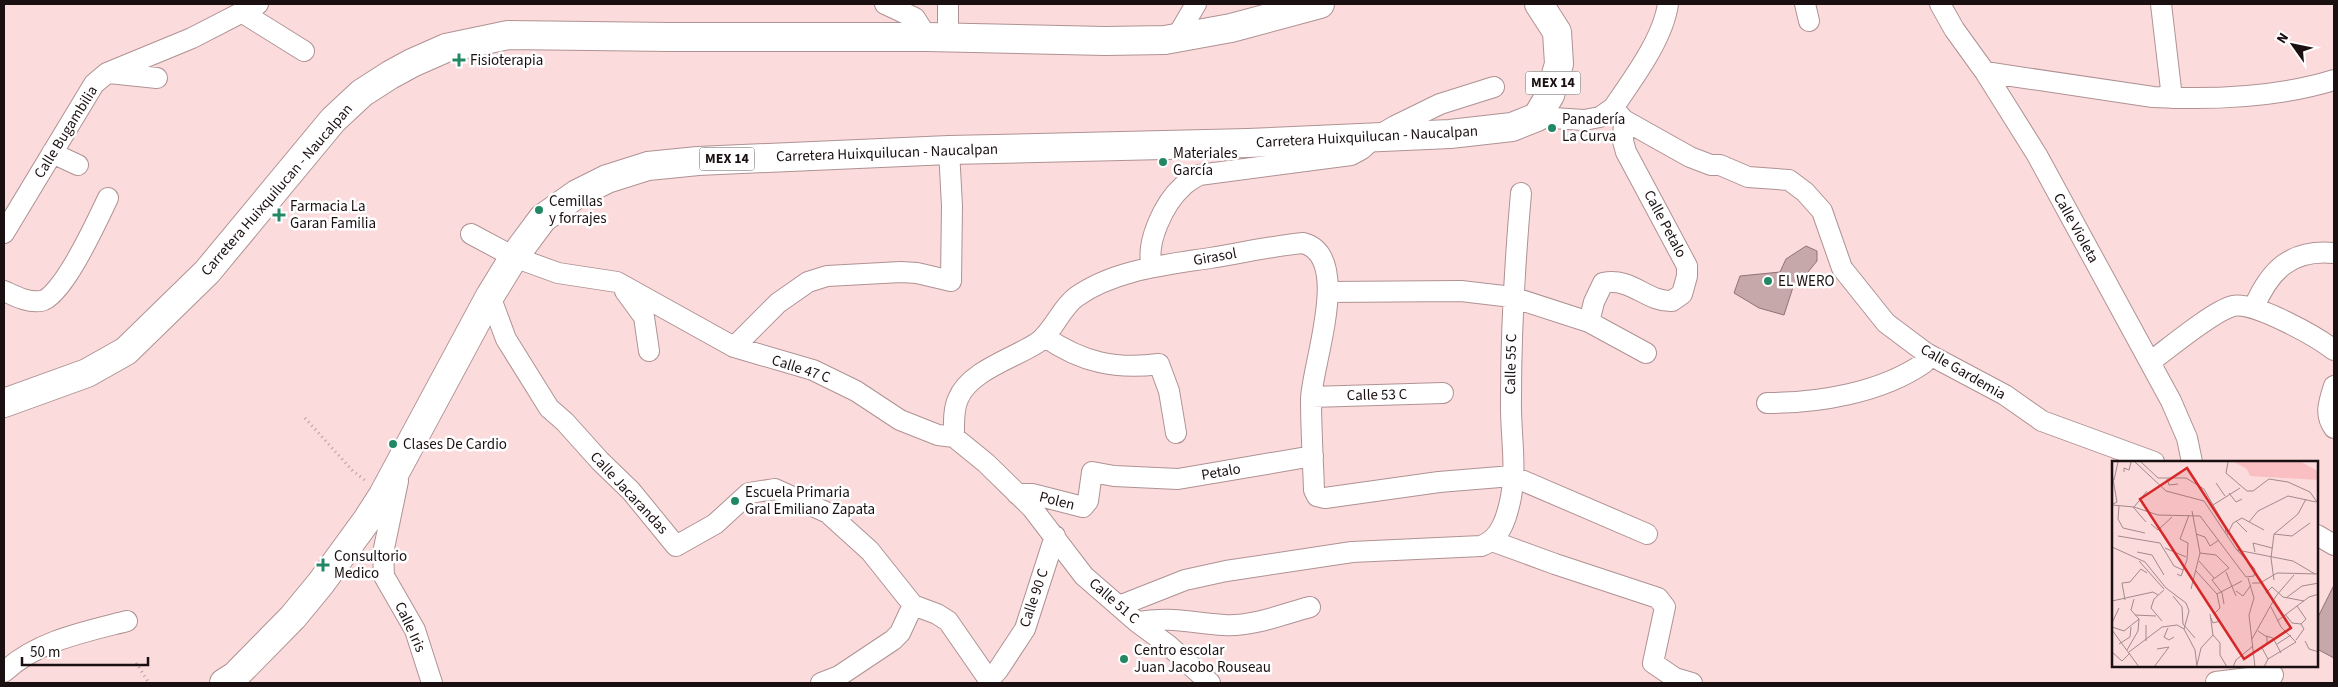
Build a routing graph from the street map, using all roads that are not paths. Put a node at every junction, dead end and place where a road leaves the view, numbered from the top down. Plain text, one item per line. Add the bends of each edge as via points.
1 (885, 4) edge
2 (948, 4) edge
3 (1196, 4) edge
4 (1320, 4) edge
5 (1539, 4) edge
6 (1668, 4) edge
7 (1940, 4) edge
8 (2161, 4) edge
9 (251, 8) edge
10 (937, 37) junction
11 (1176, 38) junction
12 (304, 51) dead end
13 (1985, 72) junction
14 (107, 73) junction
15 (157, 78) dead end
16 (2334, 80) edge
17 (1494, 87) dead end
18 (2172, 98) junction
19 (1619, 114) junction
20 (1537, 117) junction
21 (1374, 138) junction
22 (949, 150) junction
23 (52, 154) junction
24 (78, 165) dead end
25 (1521, 193) dead end
26 (108, 198) dead end
27 (6, 221) edge
28 (471, 234) dead end
29 (2334, 253) edge
30 (514, 257) junction
31 (1152, 267) junction
32 (617, 282) junction
33 (4, 291) edge
34 (1328, 292) junction
35 (490, 296) junction
36 (1512, 297) junction
37 (2254, 307) junction
38 (1589, 322) junction
39 (1045, 337) junction
40 (734, 347) junction
41 (2334, 350) edge
42 (649, 352) dead end
43 (1646, 353) dead end
44 (1926, 353) junction
45 (2150, 362) junction
46 (2334, 386) edge
47 (1443, 394) dead end
48 (1311, 397) junction
49 (4, 403) edge
50 (1767, 403) dead end
51 (2334, 428) edge
52 (1176, 432) dead end
53 (954, 437) junction
54 (404, 456) junction
55 (1313, 456) junction
56 (2123, 456) edge
57 (2149, 461) edge
58 (2192, 461) edge
59 (1512, 476) junction
60 (1129, 477) joint
61 (1017, 494) junction
62 (1648, 534) dead end
63 (1055, 536) junction
64 (2318, 536) edge
65 (1496, 537) junction
66 (2334, 545) edge
67 (913, 605) junction
68 (1118, 606) junction
69 (1310, 607) dead end
70 (127, 622) dead end
71 (1137, 622) junction
72 (4, 672) edge
73 (2273, 675) edge
74 (1206, 681) edge
75 (990, 682) edge
76 (2216, 682) edge
77 (224, 683) edge
78 (432, 683) edge
79 (821, 683) edge
80 (1692, 683) edge

1 - 10 street via 916,18
2 - 10 street
3 - 11 street
4 - 11 main road, Carretera Huixquilucan - Naucalpan via 1231,28
5 - 20 main road, MEX 14 via 1557,32 1559,64 1550,95
6 - 19 street
7 - 13 street, Calle Violeta
8 - 18 street
9 - 12 street
9 - 14 street, Calle Bugambilia via 192,38
10 - 11 main road, Carretera Huixquilucan - Naucalpan via 1105,41
10 - 49 main road, Carretera Huixquilucan - Naucalpan via 508,35 446,48 412,62 362,93 333,120 207,272 126,351 88,373
13 - 18 street
13 - 45 street, Calle Violeta via 2037,155
14 - 15 street
14 - 23 street, Calle Bugambilia via 94,84
16 - 18 street via 2255,96
17 - 21 street via 1440,104
19 - 20 street via 1584,120
19 - 38 street, Calle Petalo via 1626,152 1683,256 1687,276 1682,294 1672,301 1660,300 1619,281 1603,283
19 - 44 street, Calle Gardemia via 1690,157 1748,177 1789,180 1805,192 1822,211 1842,268 1886,322
20 - 21 main road, Carretera Huixquilucan - Naucalpan / MEX 14 via 1512,127 1492,130
21 - 22 main road, Carretera Huixquilucan - Naucalpan / MEX 14
21 - 31 street via 1351,155 1199,175 1182,186 1154,232 1149,257
22 - 30 main road, Carretera Huixquilucan - Naucalpan / MEX 14 via 708,160 648,166 607,179 577,194 543,218
22 - 40 street via 952,206 950,281 901,272 827,276 808,282 778,302
23 - 24 street
23 - 27 street, Calle Bugambilia
25 - 36 street, Calle 55 C
26 - 33 street via 67,276 50,298 31,301
28 - 30 street, Calle 47 C
29 - 37 street via 2305,254 2284,263 2267,283
30 - 32 street, Calle 47 C via 558,273
30 - 35 main road, Carretera Huixquilucan - Naucalpan / MEX 14
31 - 34 street, Girasol via 1304,244 1320,252
31 - 39 street via 1124,274 1075,298
32 - 40 street, Calle 47 C
32 - 42 street via 644,317
34 - 36 street via 1460,291
34 - 48 street, Girasol
35 - 54 main road, Carretera Huixquilucan - Naucalpan / MEX 14
35 - 67 street, Calle Jacarandas via 506,339 549,408 631,491 676,546 715,524 749,494 775,489 828,513 870,551
36 - 38 street
36 - 59 street, Calle 55 C
37 - 41 street
37 - 45 street via 2234,306 2216,314
38 - 43 street
39 - 52 street via 1064,350 1100,364 1159,364 1171,398
39 - 53 street via 969,383 958,399
40 - 53 street, Calle 47 C via 813,370 856,391 900,420 931,433
44 - 50 street via 1924,363 1911,372 1844,395 1800,403
44 - 56 street, Calle Gardemia via 2005,395 2042,421
45 - 58 street, Calle Violeta via 2187,438
46 - 51 street via 2327,418
47 - 48 street, Calle 53 C
48 - 55 street, Girasol
53 - 61 street, Calle 47 C
54 - 77 main road, Carretera Huixquilucan - Naucalpan / MEX 14 via 383,495 321,584 293,617 235,676
54 - 78 street, Calle Iris via 386,533 384,576 415,630
55 - 59 street, Girasol via 1314,490 1317,496 1325,498 1439,482
55 - 60 street, Petalo via 1178,479
56 - 57 street, Calle Gardemia
59 - 62 street
59 - 65 street, Calle 55 C via 1511,497
60 - 61 street, Polen via 1092,472 1088,501 1083,507 1032,494
61 - 63 street, Calle 47 C
63 - 68 street, Calle 51 C via 1078,569
63 - 75 street, Calle 90 C via 1025,629
64 - 66 street
65 - 68 street via 1481,546 1352,552 1226,570 1185,580
65 - 80 street via 1555,564 1658,598 1664,604 1664,611 1653,662 1675,678
67 - 75 street via 948,620
67 - 79 street via 900,633 893,640 839,676
68 - 71 street, Calle 51 C
69 - 71 street via 1248,623 1225,625 1158,618
70 - 72 street via 81,632 36,650
71 - 74 street, Calle 51 C
73 - 76 street

